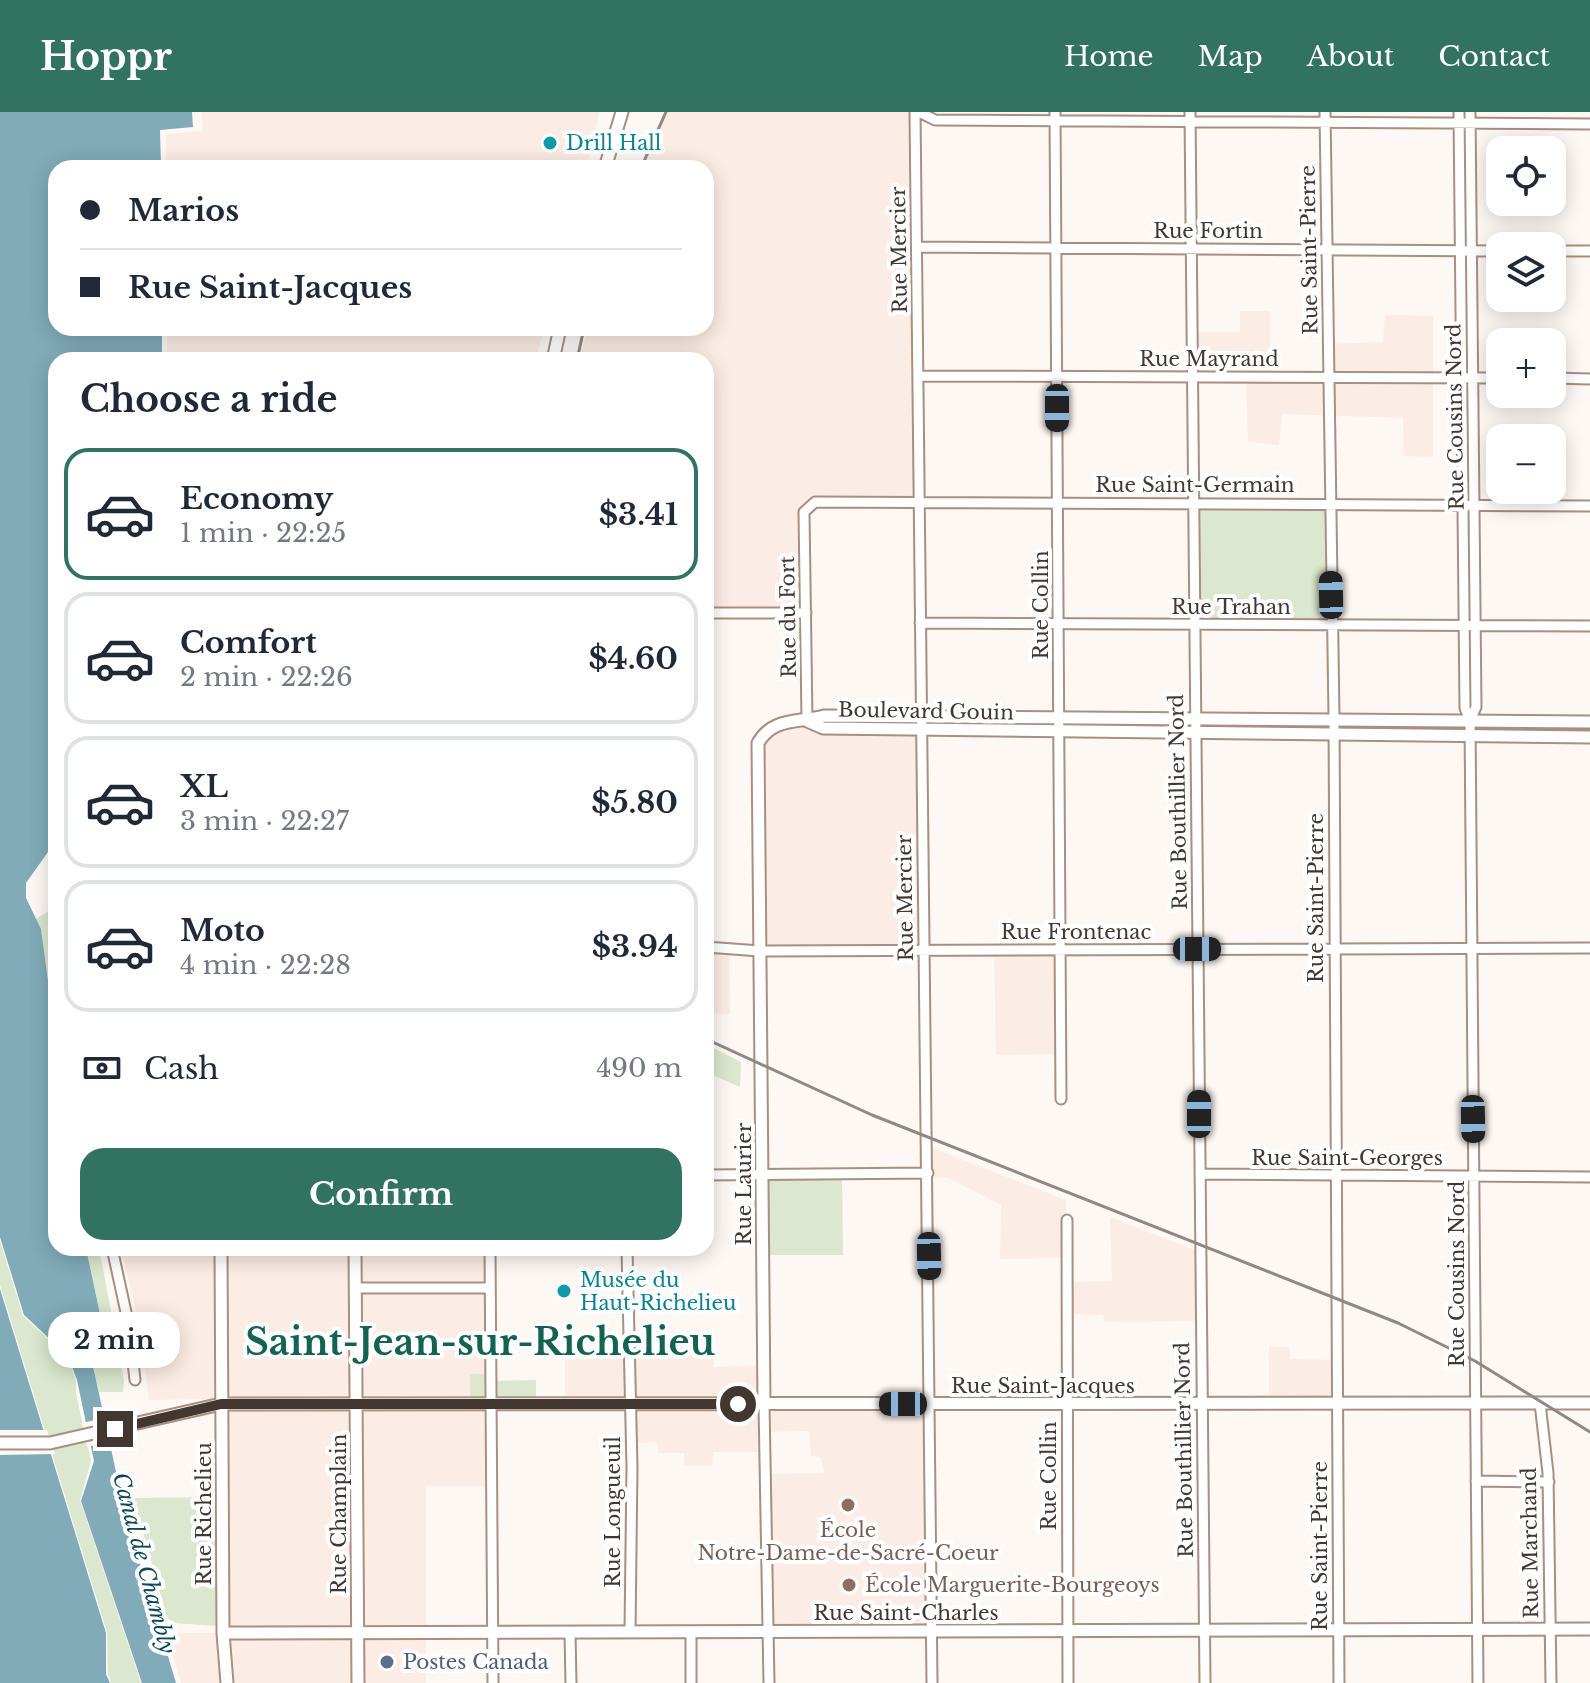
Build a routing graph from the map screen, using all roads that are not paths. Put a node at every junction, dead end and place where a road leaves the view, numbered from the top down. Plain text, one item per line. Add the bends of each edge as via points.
1 (622, 112) edge
2 (917, 112) edge
3 (1470, 112) edge
4 (1055, 116) edge
5 (1190, 117) edge
6 (1325, 117) edge
7 (1459, 118) edge
8 (1470, 123) junction
9 (1590, 124) edge
10 (607, 160) edge
11 (917, 247) junction
12 (1056, 248) junction
13 (1192, 249) junction
14 (1327, 250) junction
15 (1460, 250) junction
16 (1472, 250) junction
17 (1486, 250) edge
18 (1566, 251) edge
19 (1590, 251) edge
20 (918, 376) junction
21 (1057, 377) junction
22 (1192, 377) junction
23 (1328, 378) junction
24 (1462, 378) junction
25 (1473, 378) junction
26 (1486, 378) edge
27 (1566, 378) edge
28 (1590, 379) edge
29 (919, 502) junction
30 (1058, 503) junction
31 (1193, 503) junction
32 (1330, 504) junction
33 (1468, 505) junction
34 (1590, 506) edge
35 (804, 512) joint
36 (714, 613) edge
37 (806, 613) junction
38 (920, 623) junction
39 (1059, 624) junction
40 (1194, 625) junction
41 (1332, 625) junction
42 (1470, 626) junction
43 (1590, 626) edge
44 (1195, 719) junction
45 (1333, 720) junction
46 (807, 721) junction
47 (1470, 721) junction
48 (1590, 722) edge
49 (921, 723) junction
50 (1059, 724) junction
51 (1195, 732) junction
52 (1333, 733) junction
53 (1470, 735) junction
54 (1590, 737) edge
55 (714, 948) edge
56 (1472, 948) junction
57 (1590, 948) edge
58 (1197, 949) junction
59 (1335, 949) junction
60 (1061, 950) junction
61 (760, 951) junction
62 (924, 951) junction
63 (1061, 1099) dead end
64 (928, 1173) junction
65 (761, 1174) junction
66 (1200, 1174) junction
67 (714, 1175) edge
68 (1336, 1175) junction
69 (1474, 1177) junction
70 (1590, 1177) edge
71 (1067, 1220) dead end
72 (114, 1256) edge
73 (221, 1256) edge
74 (355, 1256) edge
75 (490, 1256) edge
76 (627, 1256) edge
77 (355, 1288) junction
78 (490, 1288) junction
79 (135, 1380) dead end
80 (356, 1403) junction
81 (631, 1403) junction
82 (1337, 1403) junction
83 (1476, 1403) junction
84 (1540, 1403) junction
85 (1590, 1403) edge
86 (221, 1404) junction
87 (764, 1404) junction
88 (931, 1404) junction
89 (1067, 1404) junction
90 (1202, 1404) junction
91 (492, 1405) junction
92 (0, 1443) edge
93 (1476, 1481) junction
94 (1549, 1482) junction
95 (1477, 1629) junction
96 (1550, 1629) junction
97 (1590, 1629) edge
98 (1204, 1630) junction
99 (1338, 1630) junction
100 (767, 1631) junction
101 (932, 1631) junction
102 (1068, 1631) junction
103 (493, 1632) junction
104 (570, 1632) junction
105 (630, 1632) junction
106 (691, 1632) junction
107 (223, 1633) junction
108 (357, 1633) junction
109 (227, 1683) edge
110 (358, 1683) edge
111 (493, 1683) edge
112 (571, 1683) edge
113 (691, 1683) edge
114 (769, 1683) edge
115 (932, 1683) edge
116 (1068, 1683) edge
117 (1205, 1683) edge
118 (1339, 1683) edge
119 (1478, 1683) edge
120 (1551, 1683) edge

1 - 10 street
2 - 4 street via 935,120
2 - 11 street, Rue Mercier
3 - 8 street, Rue Cousins Nord
4 - 5 street
4 - 12 street, Rue Collin
5 - 6 street
5 - 13 street, Rue Bouthillier Nord
6 - 7 street
6 - 14 street, Rue Saint-Pierre
7 - 8 street
7 - 15 street, Rue Cousins Nord
8 - 9 street
8 - 16 street, Rue Cousins Nord
11 - 12 street, Rue Fortin
11 - 20 street, Rue Mercier
12 - 13 street, Rue Fortin
12 - 21 street, Rue Collin
13 - 14 street, Rue Fortin
13 - 22 street, Rue Bouthillier Nord
14 - 15 street, Rue Fortin
14 - 23 street, Rue Saint-Pierre
15 - 16 street, Rue Fortin
15 - 24 street, Rue Cousins Nord
16 - 17 street, Rue Fortin
16 - 25 street, Rue Cousins Nord
18 - 19 street
20 - 21 street, Rue Mayrand
20 - 29 street, Rue Mercier
21 - 22 street, Rue Mayrand
21 - 30 street, Rue Collin
22 - 23 street, Rue Mayrand
22 - 31 street, Rue Bouthillier Nord
23 - 24 street, Rue Mayrand
23 - 32 street, Rue Saint-Pierre
24 - 25 street, Rue Mayrand
24 - 33 street, Rue Cousins Nord
25 - 26 street, Rue Mayrand
25 - 33 street, Rue Cousins Nord
27 - 28 street
29 - 30 street, Rue Saint-Germain
29 - 35 street, Rue Saint-Germain via 815,502
29 - 38 street, Rue Mercier
30 - 31 street, Rue Saint-Germain
30 - 39 street, Rue Collin
31 - 32 street, Rue Saint-Germain
31 - 40 street, Rue Bouthillier Nord
32 - 33 street, Rue Saint-Germain
32 - 41 street, Rue Saint-Pierre
33 - 34 street, Rue Saint-Germain
33 - 42 street, Rue Cousins Nord
35 - 37 street, Rue du Fort
36 - 37 street
37 - 46 street, Rue du Fort
38 - 39 street, Rue Trahan
38 - 49 street, Rue Mercier
39 - 40 street, Rue Trahan
39 - 50 street, Rue Collin
40 - 41 street, Rue Trahan
40 - 44 street, Rue Bouthillier Nord
41 - 42 street, Rue Trahan
41 - 45 street, Rue Saint-Pierre
42 - 43 street, Rue Trahan
42 - 47 street, Rue Cousins Nord via 1476,707
44 - 45 street, Boulevard Gouin
44 - 50 street, Boulevard Gouin
44 - 51 street, Rue Bouthillier Nord
45 - 47 street, Boulevard Gouin
45 - 52 street, Rue Saint-Pierre
46 - 49 street, Boulevard Gouin via 824,716
46 - 61 street, Rue Laurier via 778,724 758,743
47 - 48 street, Boulevard Gouin
47 - 53 street, Rue Cousins Nord
49 - 50 street, Boulevard Gouin
49 - 62 street, Rue Mercier
50 - 51 street, Boulevard Gouin
50 - 60 street, Rue Collin
51 - 52 street, Boulevard Gouin
51 - 58 street, Rue Bouthillier Nord
52 - 53 street, Boulevard Gouin
52 - 59 street, Rue Saint-Pierre
53 - 54 street, Boulevard Gouin
53 - 56 street, Rue Cousins Nord
55 - 61 street, Rue Frontenac
56 - 57 street, Rue Frontenac
56 - 59 street, Rue Frontenac
56 - 69 street, Rue Cousins Nord
58 - 59 street, Rue Frontenac
58 - 60 street, Rue Frontenac
58 - 66 street, Rue Bouthillier Nord
59 - 68 street, Rue Saint-Pierre
60 - 62 street, Rue Frontenac
60 - 63 street, Rue Collin
61 - 62 street, Rue Frontenac
61 - 65 street, Rue Laurier
62 - 64 street, Rue Mercier
64 - 65 street
64 - 88 street, Rue Mercier
65 - 67 street
65 - 87 street, Rue Laurier
66 - 68 street, Rue Saint-Georges
66 - 90 street, Rue Bouthillier Nord
68 - 69 street, Rue Saint-Georges
68 - 82 street, Rue Saint-Pierre
69 - 70 street, Rue Saint-Georges
69 - 83 street, Rue Cousins Nord
71 - 89 street, Rue Collin
72 - 79 street
73 - 86 street, Rue Richelieu
74 - 77 street, Rue Champlain
75 - 78 street
76 - 81 street, Rue Longueuil
77 - 78 street
77 - 80 street, Rue Champlain
78 - 91 street
80 - 86 street, Rue Saint-Jacques
80 - 91 street, Rue Saint-Jacques
80 - 108 street, Rue Champlain
81 - 87 street, Rue Saint-Jacques
81 - 91 street, Rue Saint-Jacques
81 - 105 street, Rue Longueuil
82 - 83 street, Rue Saint-Jacques
82 - 90 street, Rue Saint-Jacques
82 - 99 street, Rue Saint-Pierre
83 - 84 street, Rue Saint-Jacques
83 - 93 street, Rue Cousins Nord
84 - 85 street, Rue Saint-Jacques
84 - 94 street, Rue Marchand
86 - 92 street, Rue Saint-Jacques via 50,1443
86 - 107 street, Rue Richelieu
87 - 88 street, Rue Saint-Jacques
87 - 100 street, Rue Laurier
88 - 89 street, Rue Saint-Jacques
88 - 101 street, Rue Mercier
89 - 90 street, Rue Saint-Jacques
89 - 102 street, Rue Collin
90 - 98 street, Rue Bouthillier Nord
91 - 103 street
93 - 94 street
93 - 95 street, Rue Cousins Nord
94 - 96 street, Rue Marchand
95 - 96 street, Rue Saint-Charles
95 - 99 street, Rue Saint-Charles
95 - 119 street, Rue Cousins Nord
96 - 97 street, Rue Saint-Charles
96 - 120 street, Rue Marchand
98 - 99 street, Rue Saint-Charles
98 - 102 street, Rue Saint-Charles
98 - 117 street, Rue Bouthillier Nord
99 - 118 street, Rue Saint-Pierre
100 - 101 street, Rue Saint-Charles
100 - 106 street, Rue Saint-Charles
100 - 114 street, Rue Laurier
101 - 102 street, Rue Saint-Charles
101 - 115 street, Rue Mercier
102 - 116 street, Rue Collin
103 - 104 street, Rue Saint-Charles
103 - 108 street, Rue Saint-Charles
103 - 111 street
104 - 105 street, Rue Saint-Charles
104 - 112 street
105 - 106 street, Rue Saint-Charles
106 - 113 street
107 - 108 street, Rue Saint-Charles
107 - 109 street, Rue Richelieu
108 - 110 street, Rue Champlain

